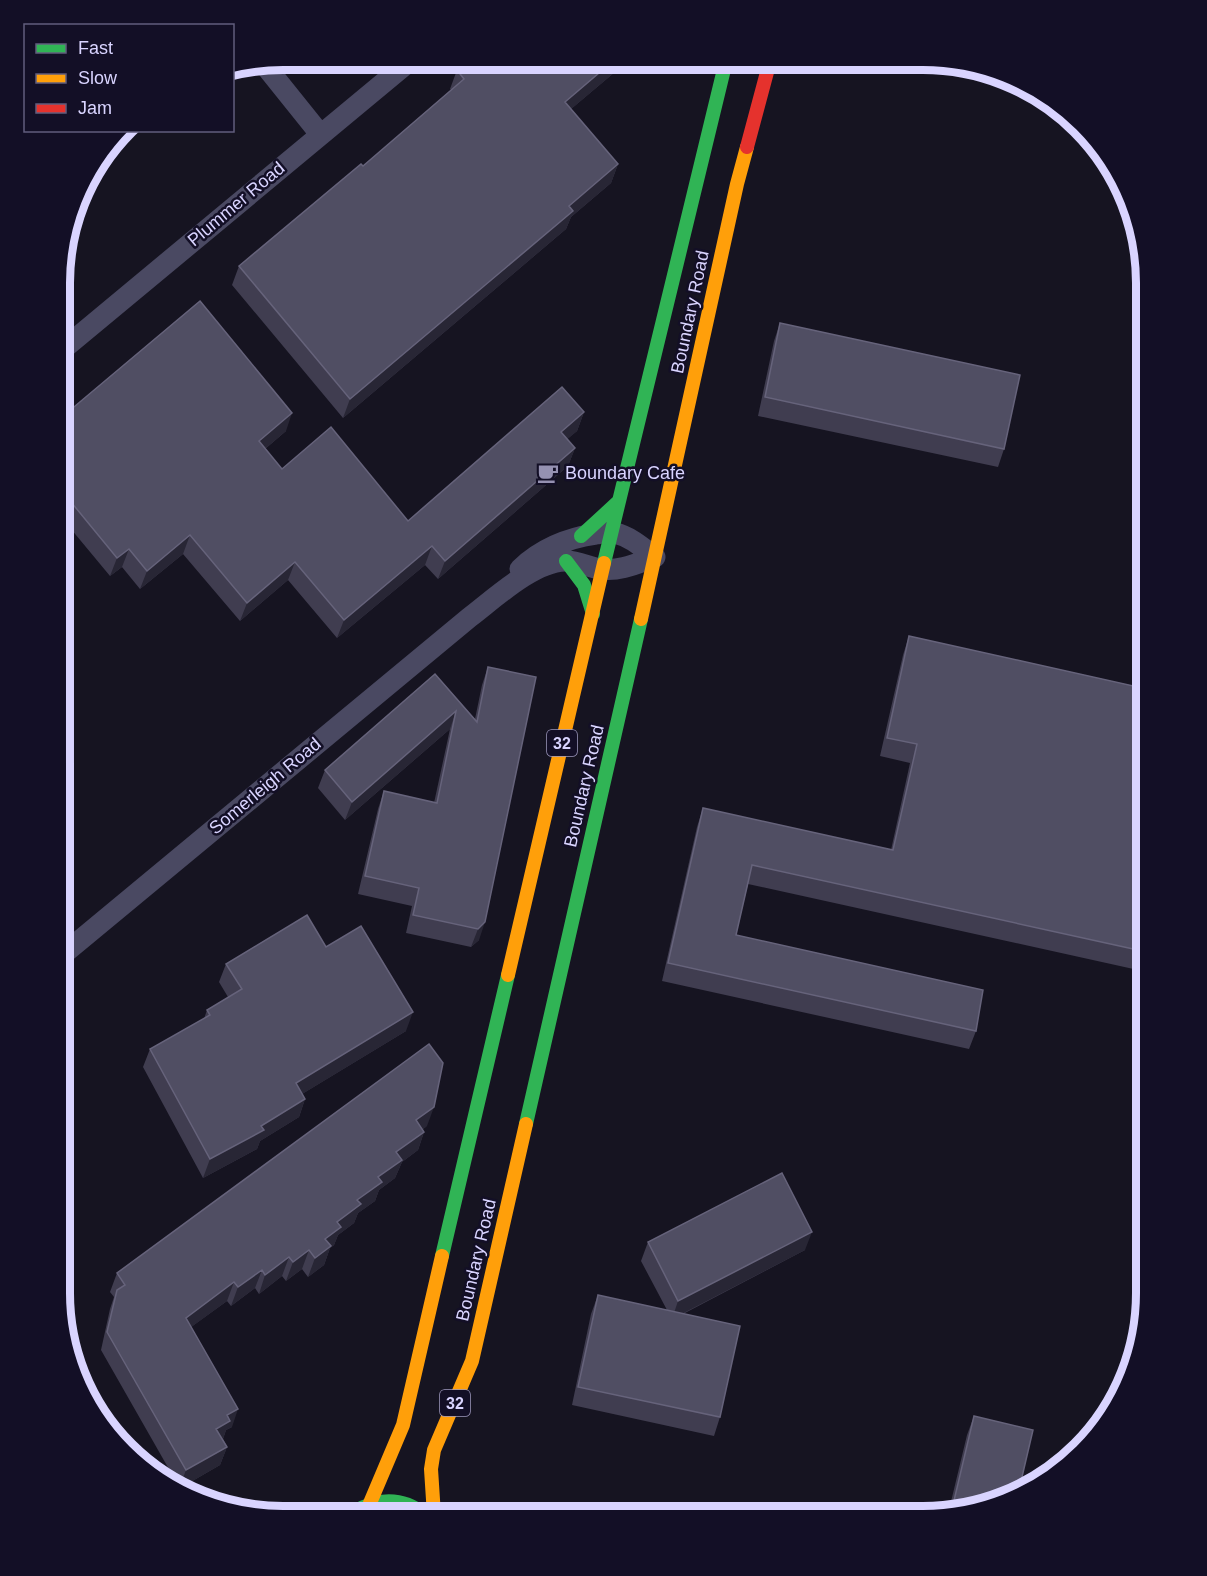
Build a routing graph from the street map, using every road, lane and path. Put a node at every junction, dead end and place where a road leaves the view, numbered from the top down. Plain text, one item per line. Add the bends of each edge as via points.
1 (724, 70) edge
2 (768, 70) edge
3 (269, 71) edge
4 (398, 71) edge
5 (320, 134) junction
6 (70, 343) edge
7 (618, 502) junction
8 (612, 532) junction
9 (581, 536) junction
10 (655, 557) junction
11 (566, 561) junction
12 (603, 570) junction
13 (593, 614) junction
14 (470, 617) junction
15 (70, 949) edge
16 (370, 1503) junction
17 (365, 1506) edge
18 (410, 1506) edge
19 (433, 1506) edge

1 - 7 main road, Boundary Road / 32
2 - 10 main road, Boundary Road / 32 via 737,184
3 - 5 street
4 - 5 street, Plummer Road
5 - 6 street, Plummer Road
7 - 8 main road, Boundary Road / 32
7 - 9 main road
8 - 9 street, Somerleigh Road
8 - 10 street via 630,538
8 - 12 main road, Boundary Road / 32
9 - 14 street, Somerleigh Road via 551,546 531,559
10 - 12 street, Somerleigh Road
10 - 19 main road, Boundary Road / 32 via 472,1361 434,1450
11 - 12 street, Somerleigh Road
11 - 13 main road via 584,585
11 - 14 street, Somerleigh Road via 527,575
12 - 13 main road, Boundary Road / 32
13 - 16 main road, Boundary Road / 32 via 403,1425
14 - 15 street, Somerleigh Road
16 - 17 main road
16 - 18 main road via 387,1500

